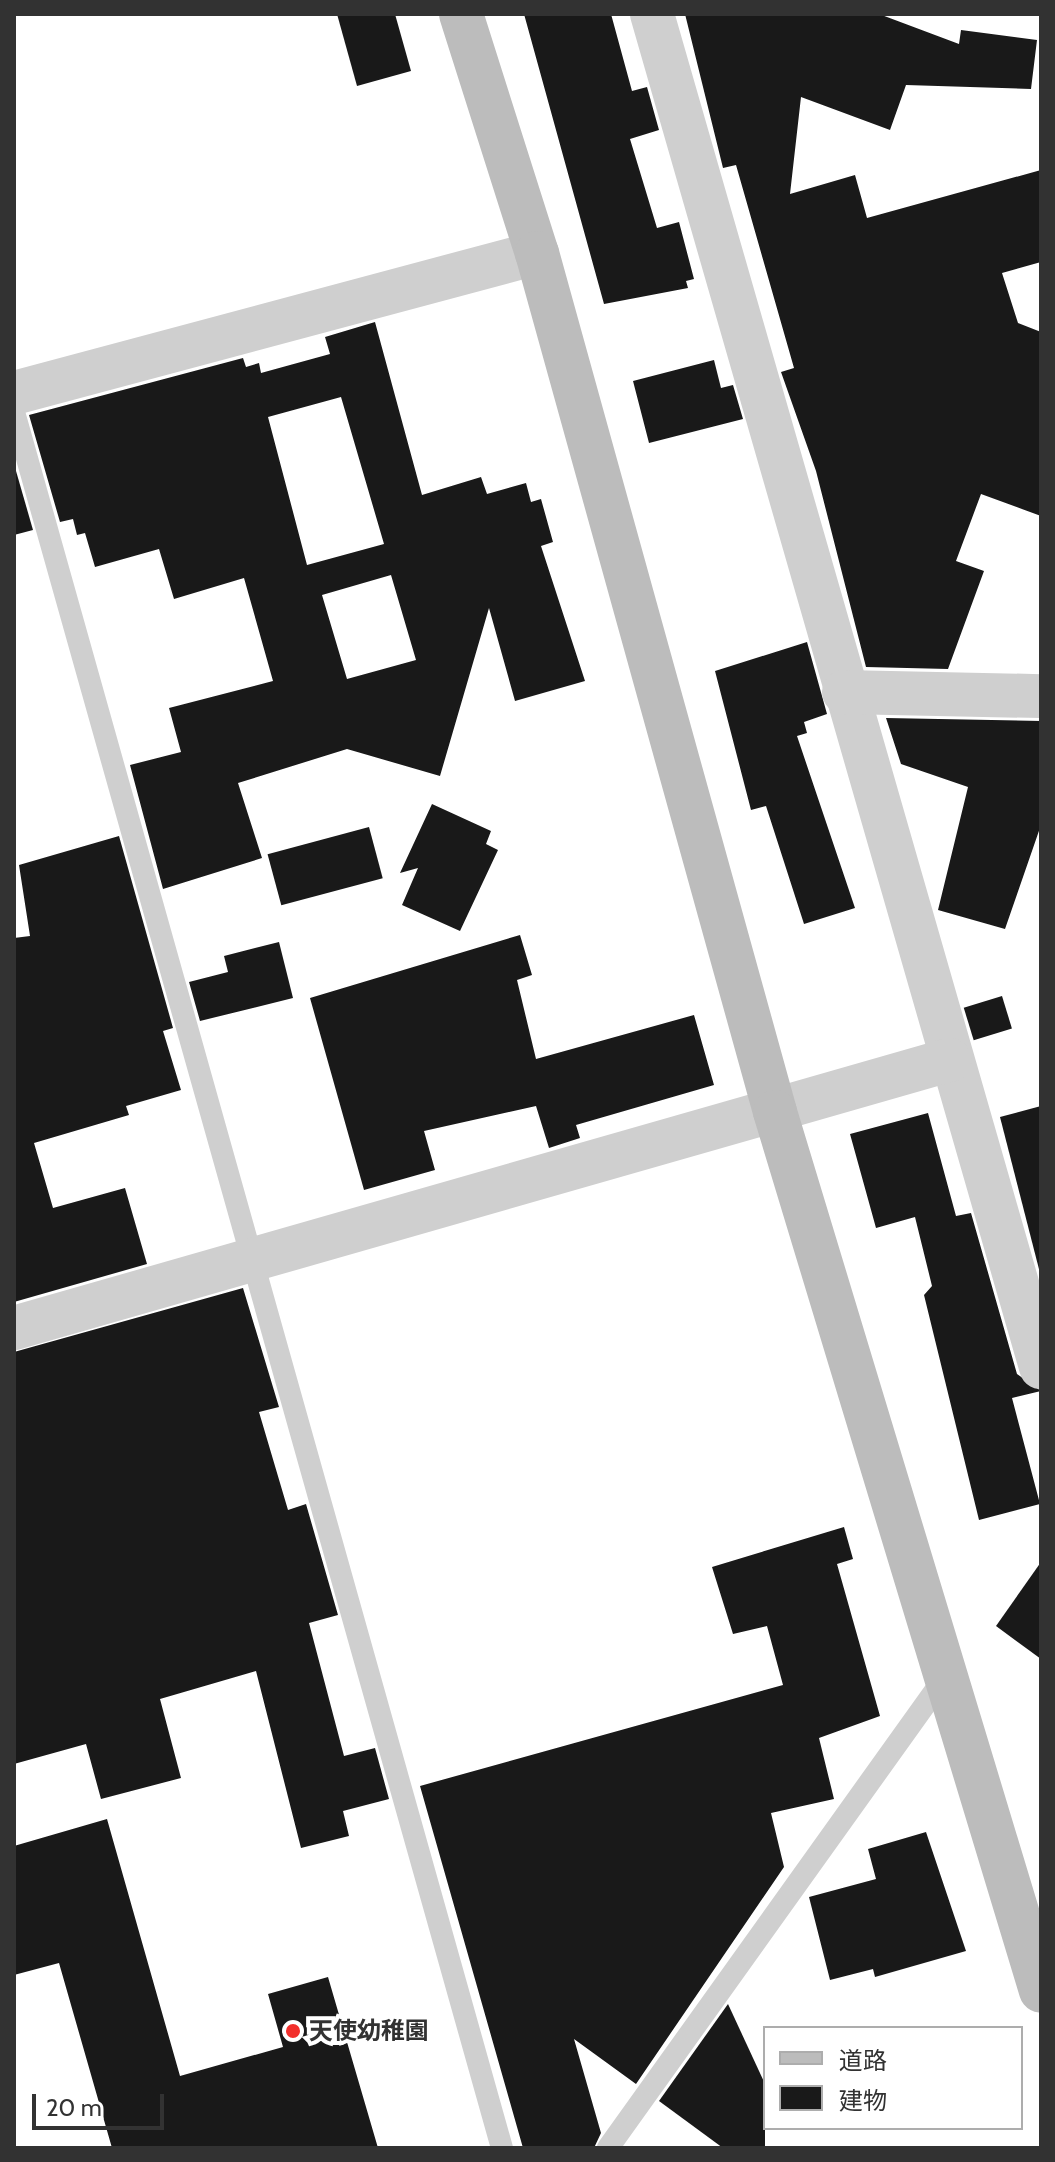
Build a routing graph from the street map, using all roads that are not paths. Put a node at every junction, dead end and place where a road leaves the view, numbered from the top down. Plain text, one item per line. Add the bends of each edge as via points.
1 (461, 14) edge
2 (652, 14) edge
3 (537, 253) junction
4 (14, 393) edge
5 (14, 412) edge
6 (844, 692) junction
7 (1041, 696) edge
8 (949, 1060) junction
9 (775, 1112) junction
10 (255, 1257) junction
11 (14, 1328) edge
12 (1041, 1367) edge
13 (947, 1673) junction
14 (1041, 1991) edge
15 (502, 2148) edge
16 (608, 2148) edge

1 - 3 street
2 - 6 street
3 - 4 street
3 - 9 street
5 - 10 lane
6 - 7 street
6 - 8 street
8 - 9 street
8 - 12 street
9 - 10 street
9 - 13 street
10 - 11 street
10 - 15 lane
13 - 14 street
13 - 16 lane

